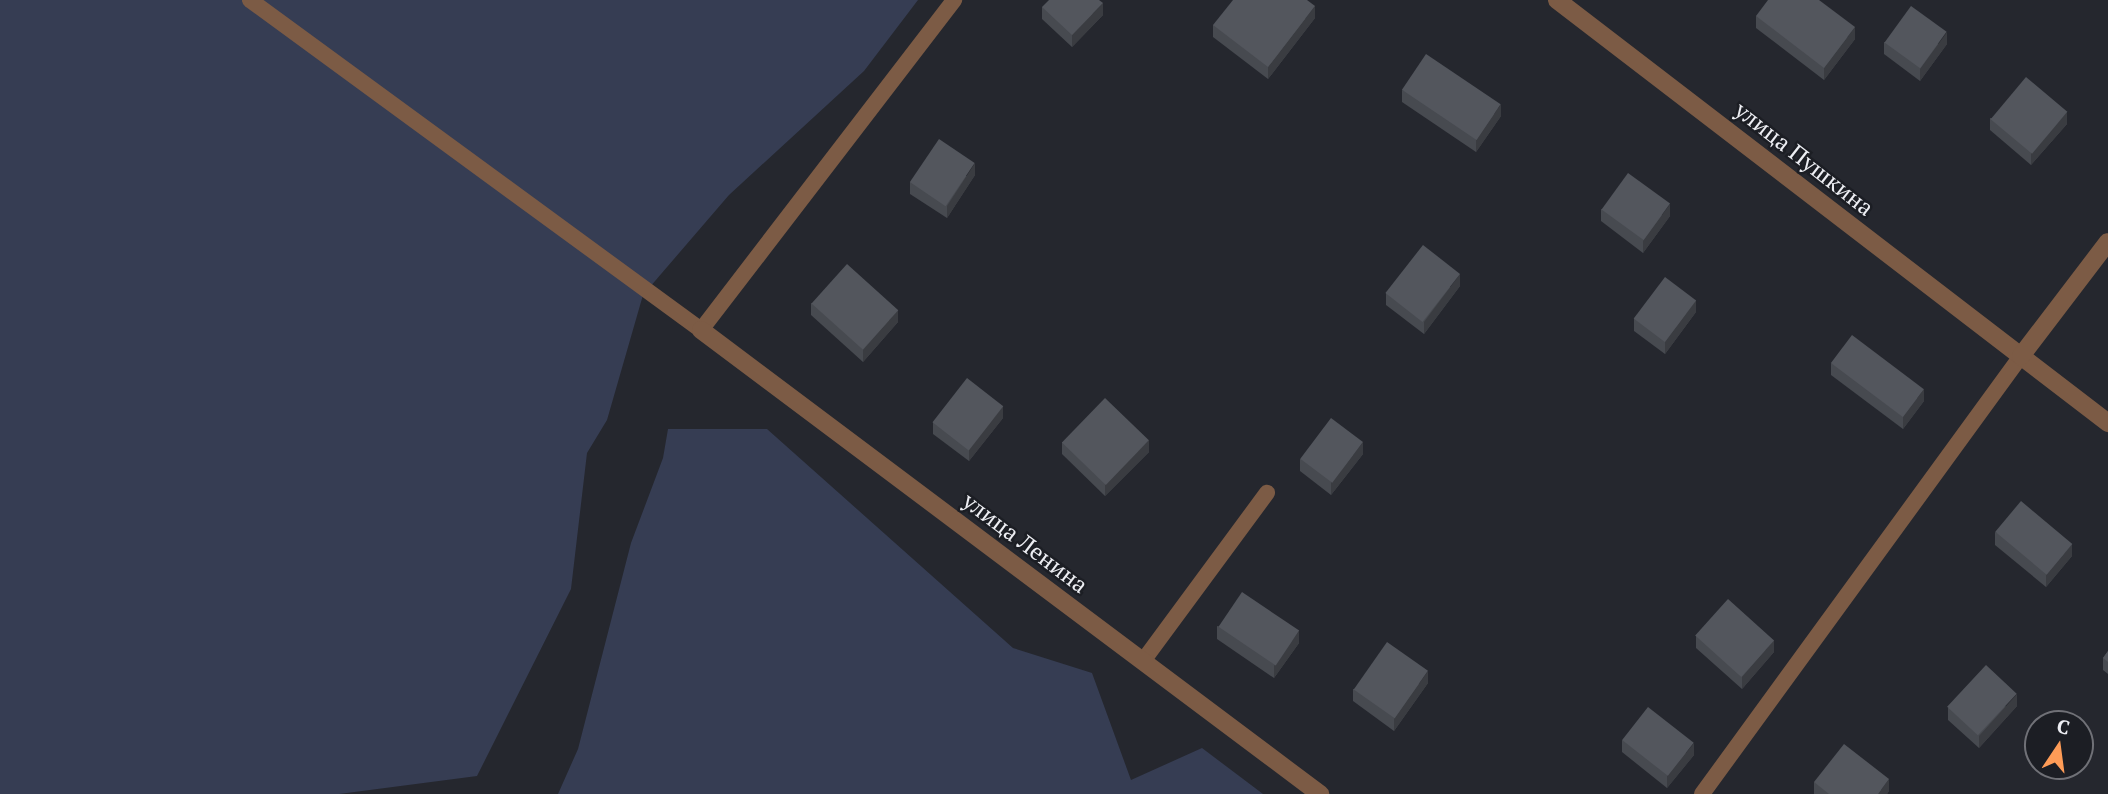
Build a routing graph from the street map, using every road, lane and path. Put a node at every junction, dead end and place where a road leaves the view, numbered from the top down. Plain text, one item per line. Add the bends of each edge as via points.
1 (250, 0) edge
2 (954, 0) edge
3 (1558, 0) edge
4 (2108, 242) edge
5 (701, 330) junction
6 (2021, 356) junction
7 (2108, 423) edge
8 (1267, 493) dead end
9 (1143, 661) junction
10 (1320, 794) edge
11 (1702, 794) edge

1 - 5 lane
2 - 5 lane
3 - 6 street, улица Пушкина
4 - 6 street
5 - 9 street, улица Ленина
6 - 7 street, улица Пушкина
6 - 11 lane
8 - 9 lane
9 - 10 street, улица Ленина

